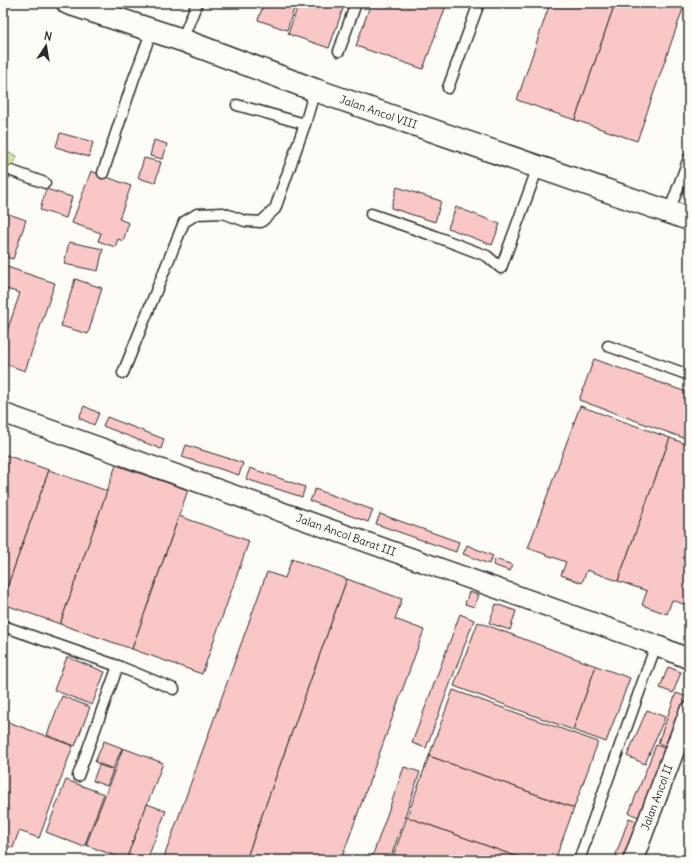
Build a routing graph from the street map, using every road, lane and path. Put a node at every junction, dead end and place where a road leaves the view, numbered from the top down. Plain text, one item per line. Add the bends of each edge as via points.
1 (68, 3) edge
2 (197, 3) edge
3 (356, 3) edge
4 (479, 3) edge
5 (152, 30) junction
6 (182, 40) junction
7 (339, 50) dead end
8 (448, 88) dead end
9 (315, 90) junction
10 (237, 105) dead end
11 (305, 124) junction
12 (689, 158) edge
13 (538, 167) junction
14 (12, 171) dead end
15 (103, 173) dead end
16 (45, 183) dead end
17 (371, 214) dead end
18 (679, 216) edge
19 (608, 346) dead end
20 (123, 372) dead end
21 (689, 375) edge
22 (3, 413) edge
23 (3, 626) edge
24 (656, 645) junction
25 (689, 659) edge
26 (118, 666) junction
27 (174, 689) dead end
28 (689, 712) edge
29 (78, 776) dead end
30 (579, 860) edge
31 (633, 860) edge

1 - 5 street, Jalan Ancol VIII
2 - 6 lane
3 - 7 lane
4 - 8 lane
5 - 6 street, Jalan Ancol VIII
5 - 15 lane
6 - 9 street, Jalan Ancol VIII
9 - 11 lane
9 - 13 street, Jalan Ancol VIII
10 - 11 lane
11 - 20 lane via 275,209 261,222 245,222 223,212 197,214 184,222
12 - 18 lane
13 - 17 lane via 501,268 487,256
13 - 18 street, Jalan Ancol VIII
14 - 16 lane
19 - 21 lane
22 - 24 street, Jalan Ancol Barat III
23 - 26 lane
24 - 25 street, Jalan Ancol Barat III
24 - 30 lane
26 - 27 lane
26 - 29 lane
28 - 31 street, Jalan Ancol II

